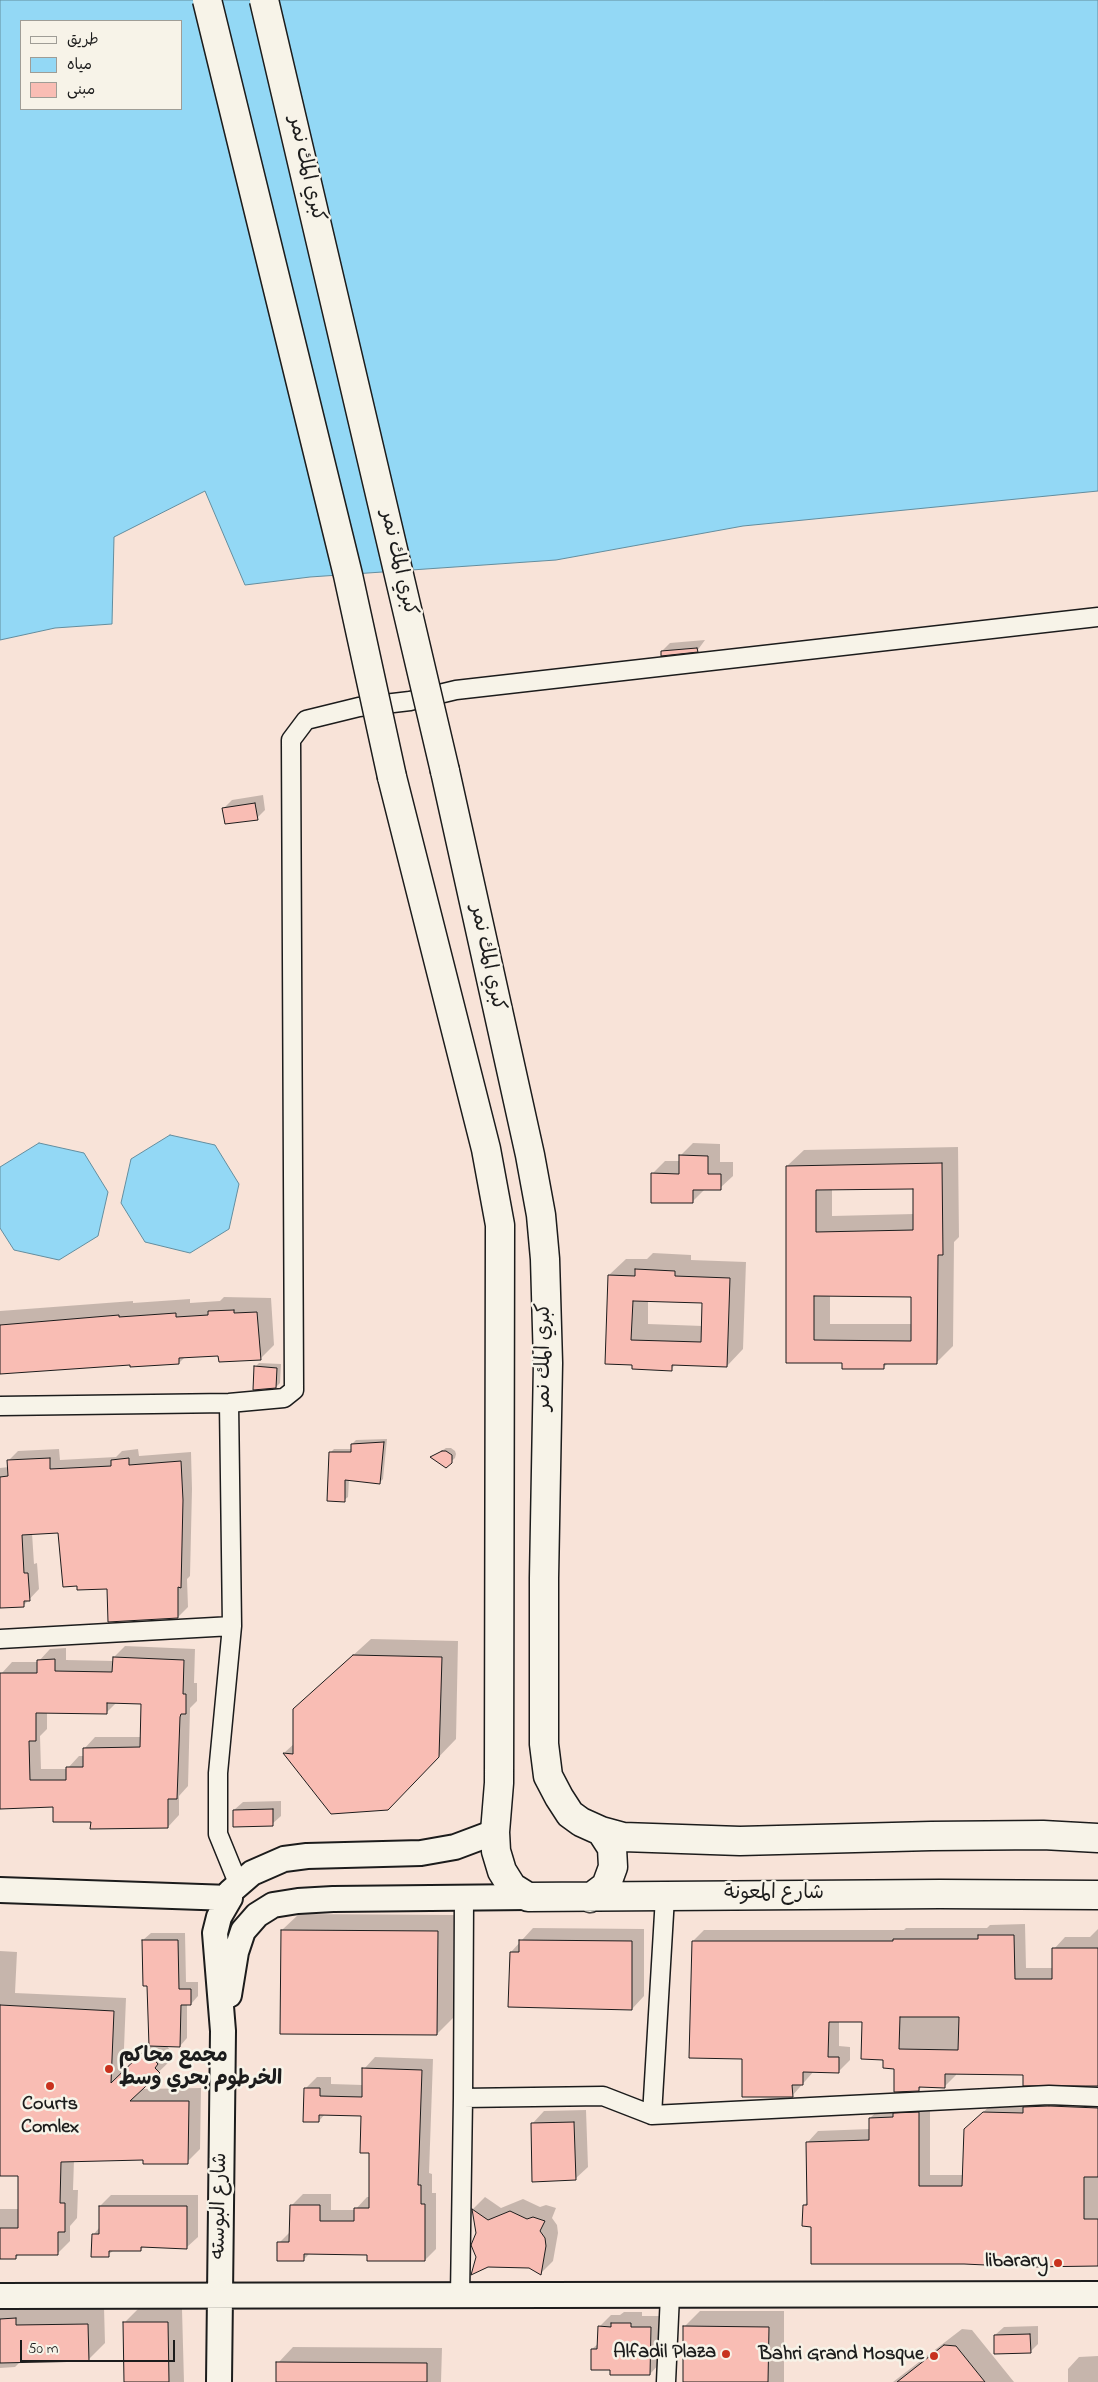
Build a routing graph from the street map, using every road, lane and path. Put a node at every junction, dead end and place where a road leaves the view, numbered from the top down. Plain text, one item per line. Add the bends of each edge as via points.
1 (207, 0) edge
2 (264, 0) edge
3 (1098, 617) edge
4 (230, 1403) junction
5 (0, 1406) edge
6 (232, 1626) junction
7 (0, 1640) edge
8 (601, 1831) junction
9 (495, 1832) junction
10 (1098, 1838) edge
11 (0, 1890) edge
12 (234, 1891) junction
13 (1098, 1895) edge
14 (665, 1896) junction
15 (528, 1898) junction
16 (590, 1898) junction
17 (464, 1899) junction
18 (223, 2031) junction
19 (1098, 2096) edge
20 (463, 2098) junction
21 (652, 2115) junction
22 (1098, 2294) edge
23 (670, 2295) junction
24 (0, 2296) edge
25 (220, 2296) junction
26 (460, 2296) junction
27 (219, 2382) edge
28 (666, 2382) edge

1 - 9 highway, bridge via 348,574 392,777 486,1148 500,1226 499,1783
2 - 8 highway, كبري المك نمر, bridge via 445,771 530,1155 543,1242 548,1363 545,1760 548,1776 570,1814
3 - 4 street via 456,690 306,720 291,740 296,1378 294,1390 284,1398
4 - 5 street
4 - 6 street
6 - 7 street
6 - 12 street via 218,1773 218,1834
8 - 10 highway, كبري المك نمر via 623,1837 740,1841 1034,1835
8 - 16 highway via 612,1848 613,1867 606,1886
9 - 12 street via 455,1847 420,1853 284,1859 252,1873
9 - 15 highway via 496,1852 502,1871 512,1887
11 - 12 street
12 - 18 street via 219,1917 215,1933
13 - 14 highway, شارع المعونة
14 - 16 highway, شارع المعونة
14 - 21 street
15 - 16 highway, شارع المعونة
15 - 17 street
17 - 18 street via 333,1899 273,1905 256,1915 243,1931 236,1952
17 - 20 street
18 - 25 street, شارع البوسته
19 - 21 street via 1049,2095
20 - 21 street via 603,2096
20 - 26 street
22 - 23 street
23 - 26 street
23 - 28 street
24 - 25 street
25 - 26 street
25 - 27 street, شارع البوسته

